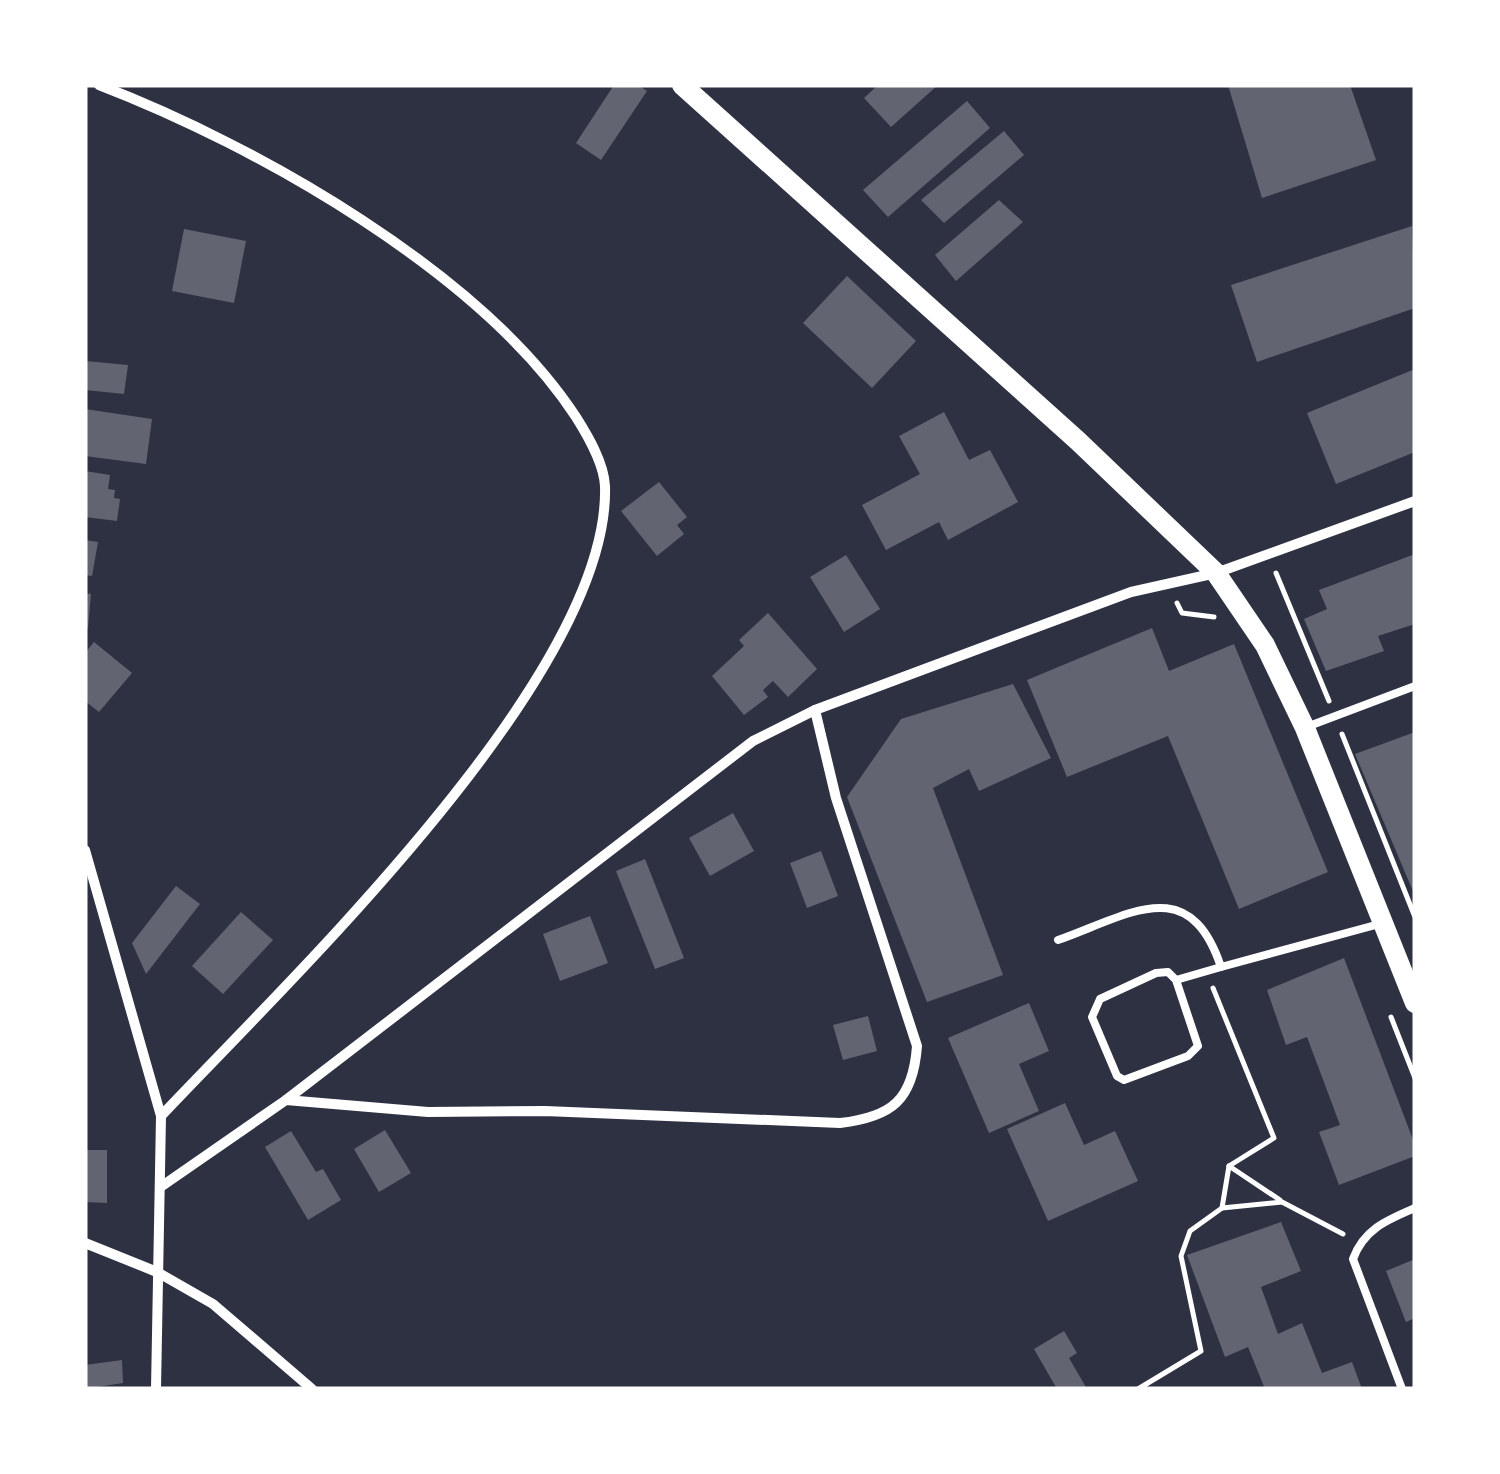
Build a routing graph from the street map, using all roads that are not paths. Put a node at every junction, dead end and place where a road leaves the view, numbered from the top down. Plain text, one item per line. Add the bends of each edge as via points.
1 (100, 85) edge
2 (682, 85) edge
3 (1415, 501) edge
4 (1216, 573) junction
5 (1415, 686) edge
6 (815, 710) junction
7 (1304, 728) junction
8 (85, 850) edge
9 (1385, 922) junction
10 (1058, 940) dead end
11 (1220, 967) junction
12 (1176, 980) junction
13 (1415, 1002) edge
14 (286, 1100) junction
15 (160, 1116) junction
16 (162, 1186) junction
17 (1415, 1208) edge
18 (85, 1243) edge
19 (157, 1272) junction
20 (156, 1389) edge
21 (312, 1389) edge
22 (1402, 1389) edge

1 - 15 street via 277,172 460,292 506,329 559,392 589,438 605,483 600,542 583,594 512,718 385,873
2 - 4 main road
3 - 4 street
4 - 6 street via 1168,582
4 - 7 main road via 1264,645
5 - 7 lane
6 - 14 street via 753,740
6 - 14 street via 836,798 918,1046 915,1075 896,1104 874,1119 840,1123 545,1110 428,1112
7 - 9 main road
8 - 15 street
9 - 11 lane
9 - 13 main road
10 - 11 lane via 1170,908 1192,914 1209,932
11 - 12 lane
12 - 12 lane via 1156,973 1093,1006 1124,1080 1198,1046
14 - 16 street
15 - 16 street
16 - 19 street
17 - 22 lane via 1376,1226 1358,1243 1353,1259
18 - 19 street
19 - 20 street
19 - 21 street via 213,1304

